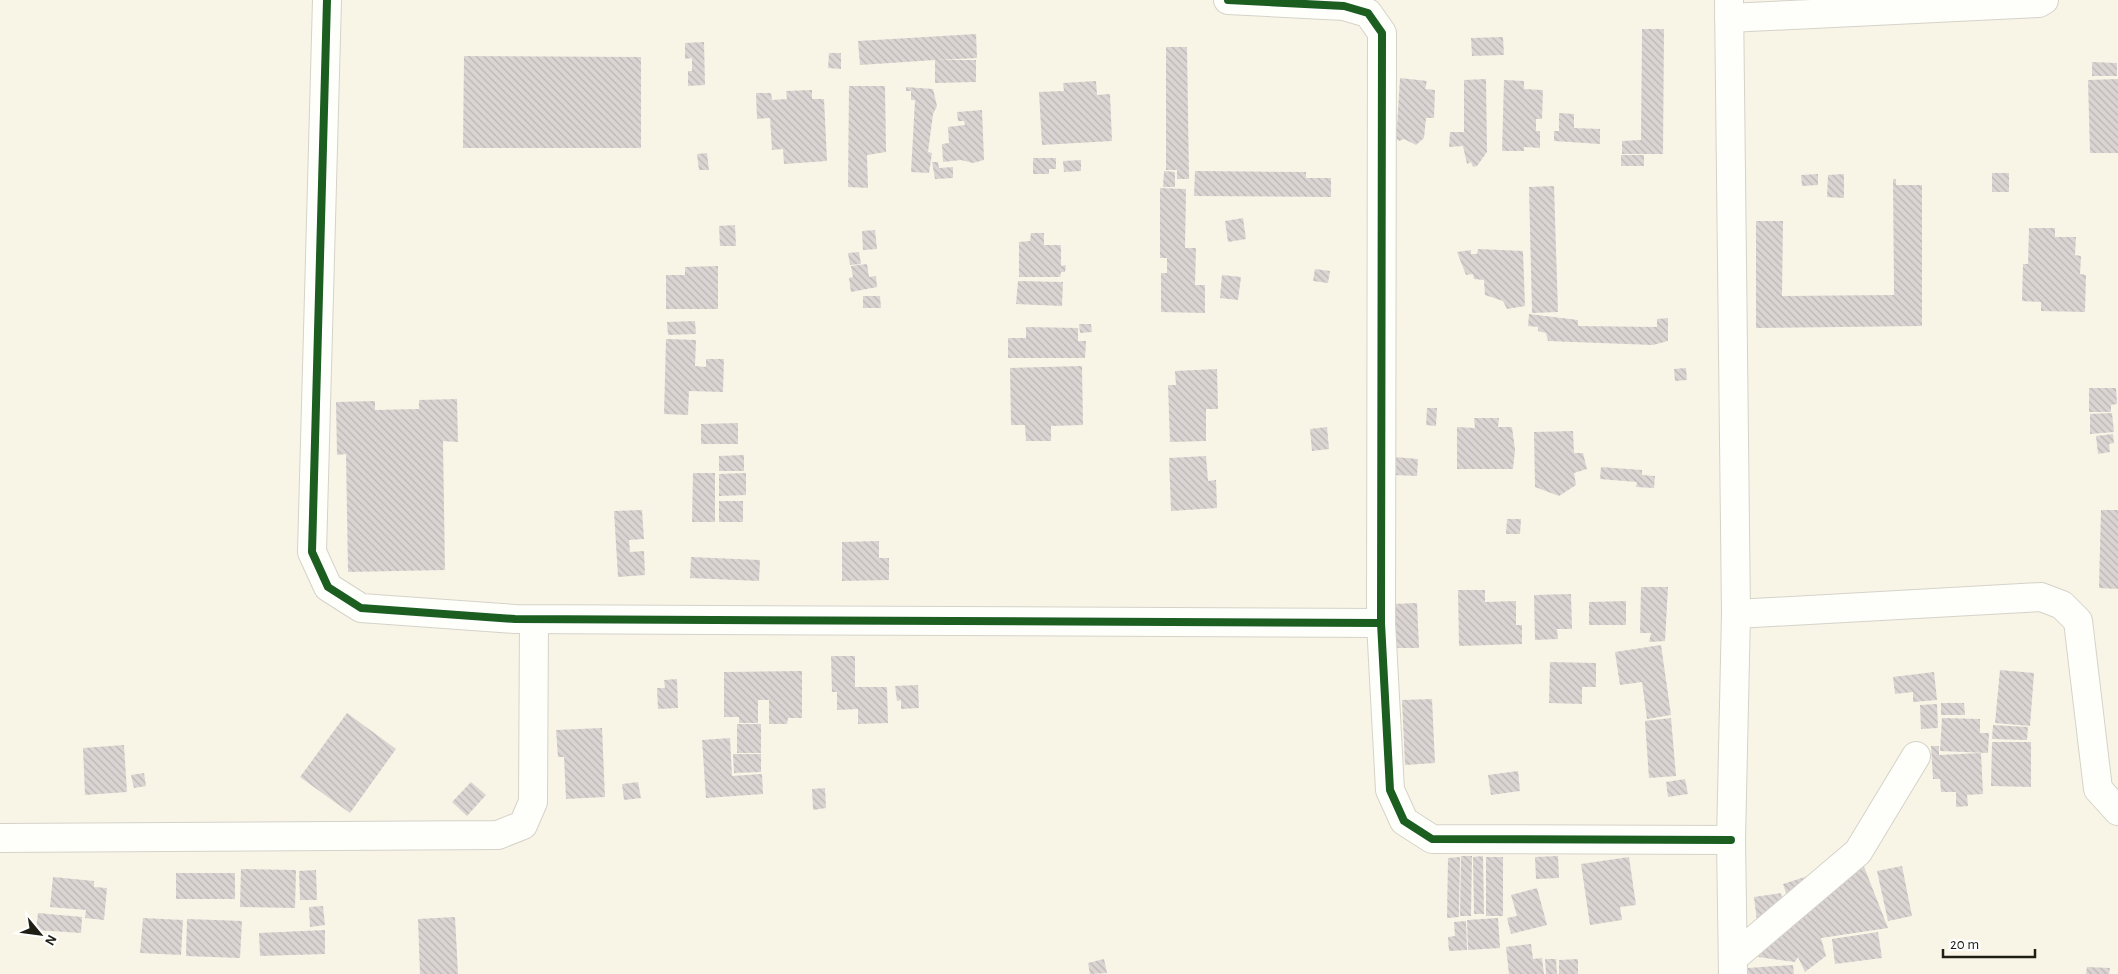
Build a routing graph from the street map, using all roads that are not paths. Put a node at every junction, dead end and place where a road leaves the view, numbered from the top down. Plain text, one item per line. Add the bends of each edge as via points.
1 (328, 0) edge
2 (1228, 0) edge
3 (2044, 0) edge
4 (1729, 9) edge
5 (1736, 614) junction
6 (534, 620) junction
7 (1381, 623) junction
8 (1916, 756) dead end
9 (2118, 812) edge
10 (0, 838) edge
11 (1731, 840) junction
12 (1733, 966) edge

1 - 6 street via 312,552 328,587 360,608
2 - 7 street via 1344,6 1368,13 1382,33
3 - 4 street via 2039,3
4 - 5 street
5 - 9 street via 2041,597 2062,604 2078,621 2098,790
5 - 11 street
6 - 7 street
6 - 10 street via 533,802 523,825 498,835
7 - 11 street via 1390,790 1404,821 1432,839
8 - 12 street via 1858,852
11 - 12 street

